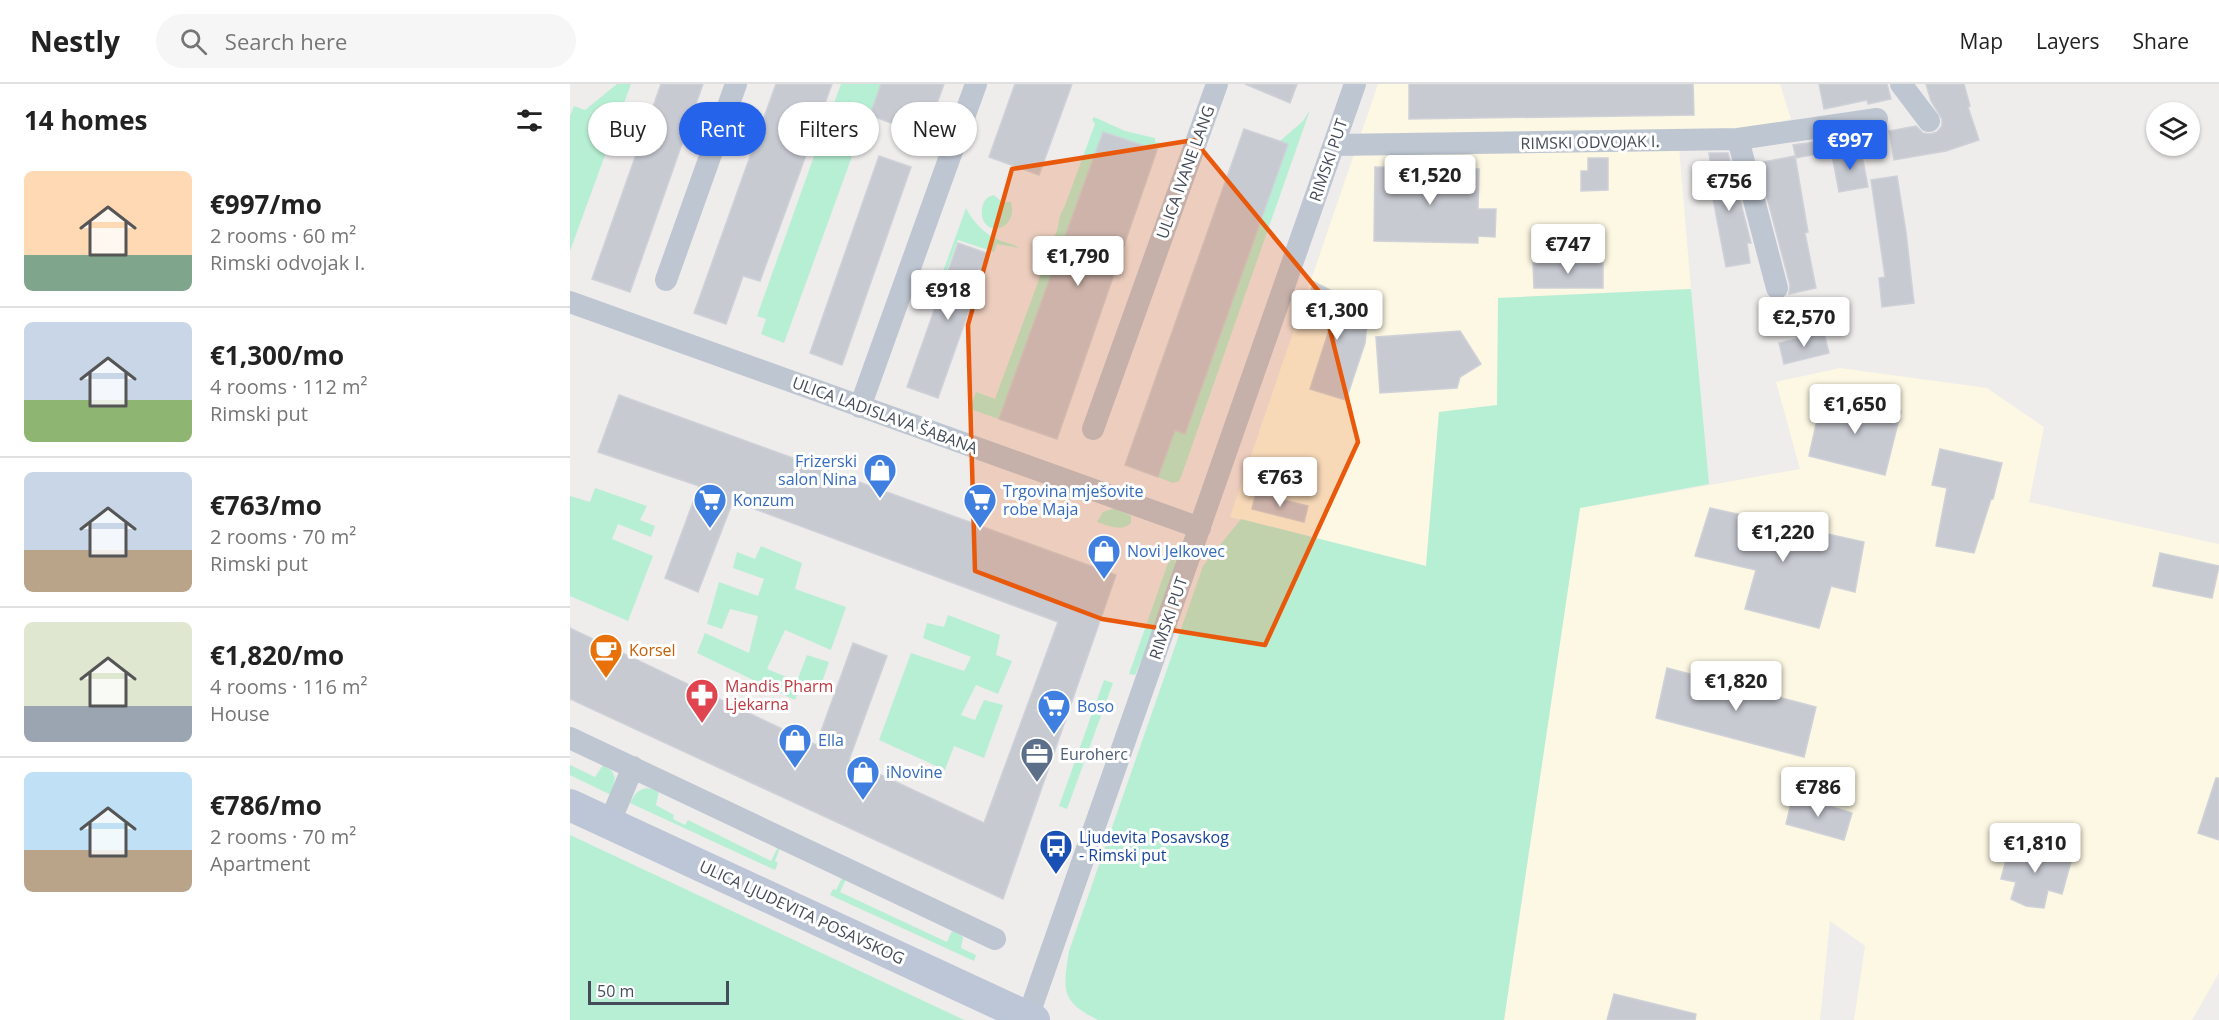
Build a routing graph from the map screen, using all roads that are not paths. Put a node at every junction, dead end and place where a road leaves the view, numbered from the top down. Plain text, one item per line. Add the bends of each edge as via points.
1 (736, 84) edge
2 (976, 84) edge
3 (1216, 84) edge
4 (1355, 84) edge
5 (1901, 84) edge
6 (1877, 119) dead end
7 (1929, 121) dead end
8 (1738, 140) junction
9 (1334, 145) junction
10 (666, 280) dead end
11 (1777, 288) dead end
12 (570, 302) edge
13 (860, 406) junction
14 (1093, 429) dead end
15 (1200, 528) junction
16 (570, 738) edge
17 (633, 767) junction
18 (570, 805) edge
19 (609, 824) junction
20 (995, 939) dead end
21 (1031, 1018) edge

1 - 10 street
2 - 13 street
3 - 14 street, ULICA IVANE LANG
4 - 9 street, RIMSKI PUT
5 - 7 street
6 - 8 street, RIMSKI ODVOJAK I.
8 - 9 street, RIMSKI ODVOJAK I.
8 - 11 street
9 - 15 street, RIMSKI PUT
12 - 13 street, ULICA LADISLAVA ŠABANA
13 - 15 street, ULICA LADISLAVA ŠABANA
15 - 21 street, RIMSKI PUT
16 - 17 street
17 - 19 street
17 - 20 street
18 - 19 main road, ULICA LJUDEVITA POSAVSKOG
19 - 21 main road, ULICA LJUDEVITA POSAVSKOG

